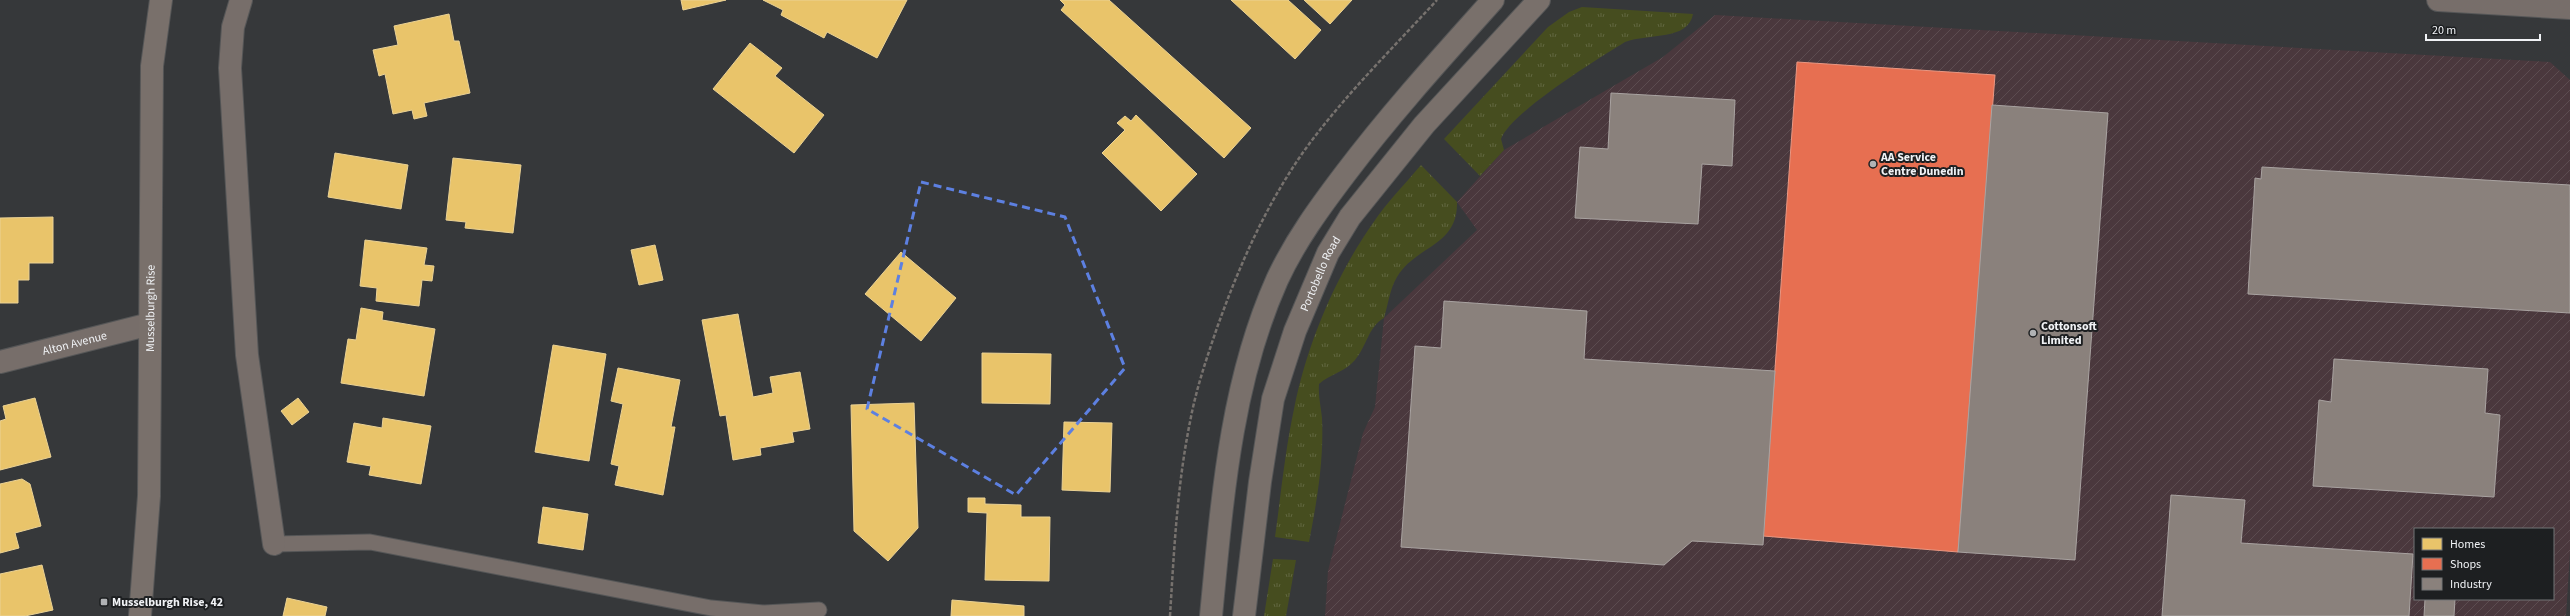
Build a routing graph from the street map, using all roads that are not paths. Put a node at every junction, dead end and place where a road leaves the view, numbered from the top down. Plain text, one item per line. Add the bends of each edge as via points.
1 (161, 0) edge
2 (241, 0) edge
3 (1493, 0) edge
4 (1539, 0) edge
5 (2438, 0) edge
6 (2570, 8) edge
7 (150, 324) junction
8 (0, 362) edge
9 (274, 544) joint
10 (819, 610) dead end
11 (140, 616) edge
12 (1211, 616) edge
13 (1244, 616) edge

1 - 7 main road, Musselburgh Rise via 152,66
2 - 9 street via 233,27 230,68 247,355
3 - 12 main road via 1378,131 1311,219 1277,280 1248,368 1233,432 1223,498
4 - 13 main road, Portobello Road via 1424,125 1350,217 1328,253 1295,331 1273,399
5 - 6 street
7 - 8 street, Alton Avenue
7 - 11 main road, Musselburgh Rise via 149,496
9 - 10 lane via 370,542 711,608 764,613

